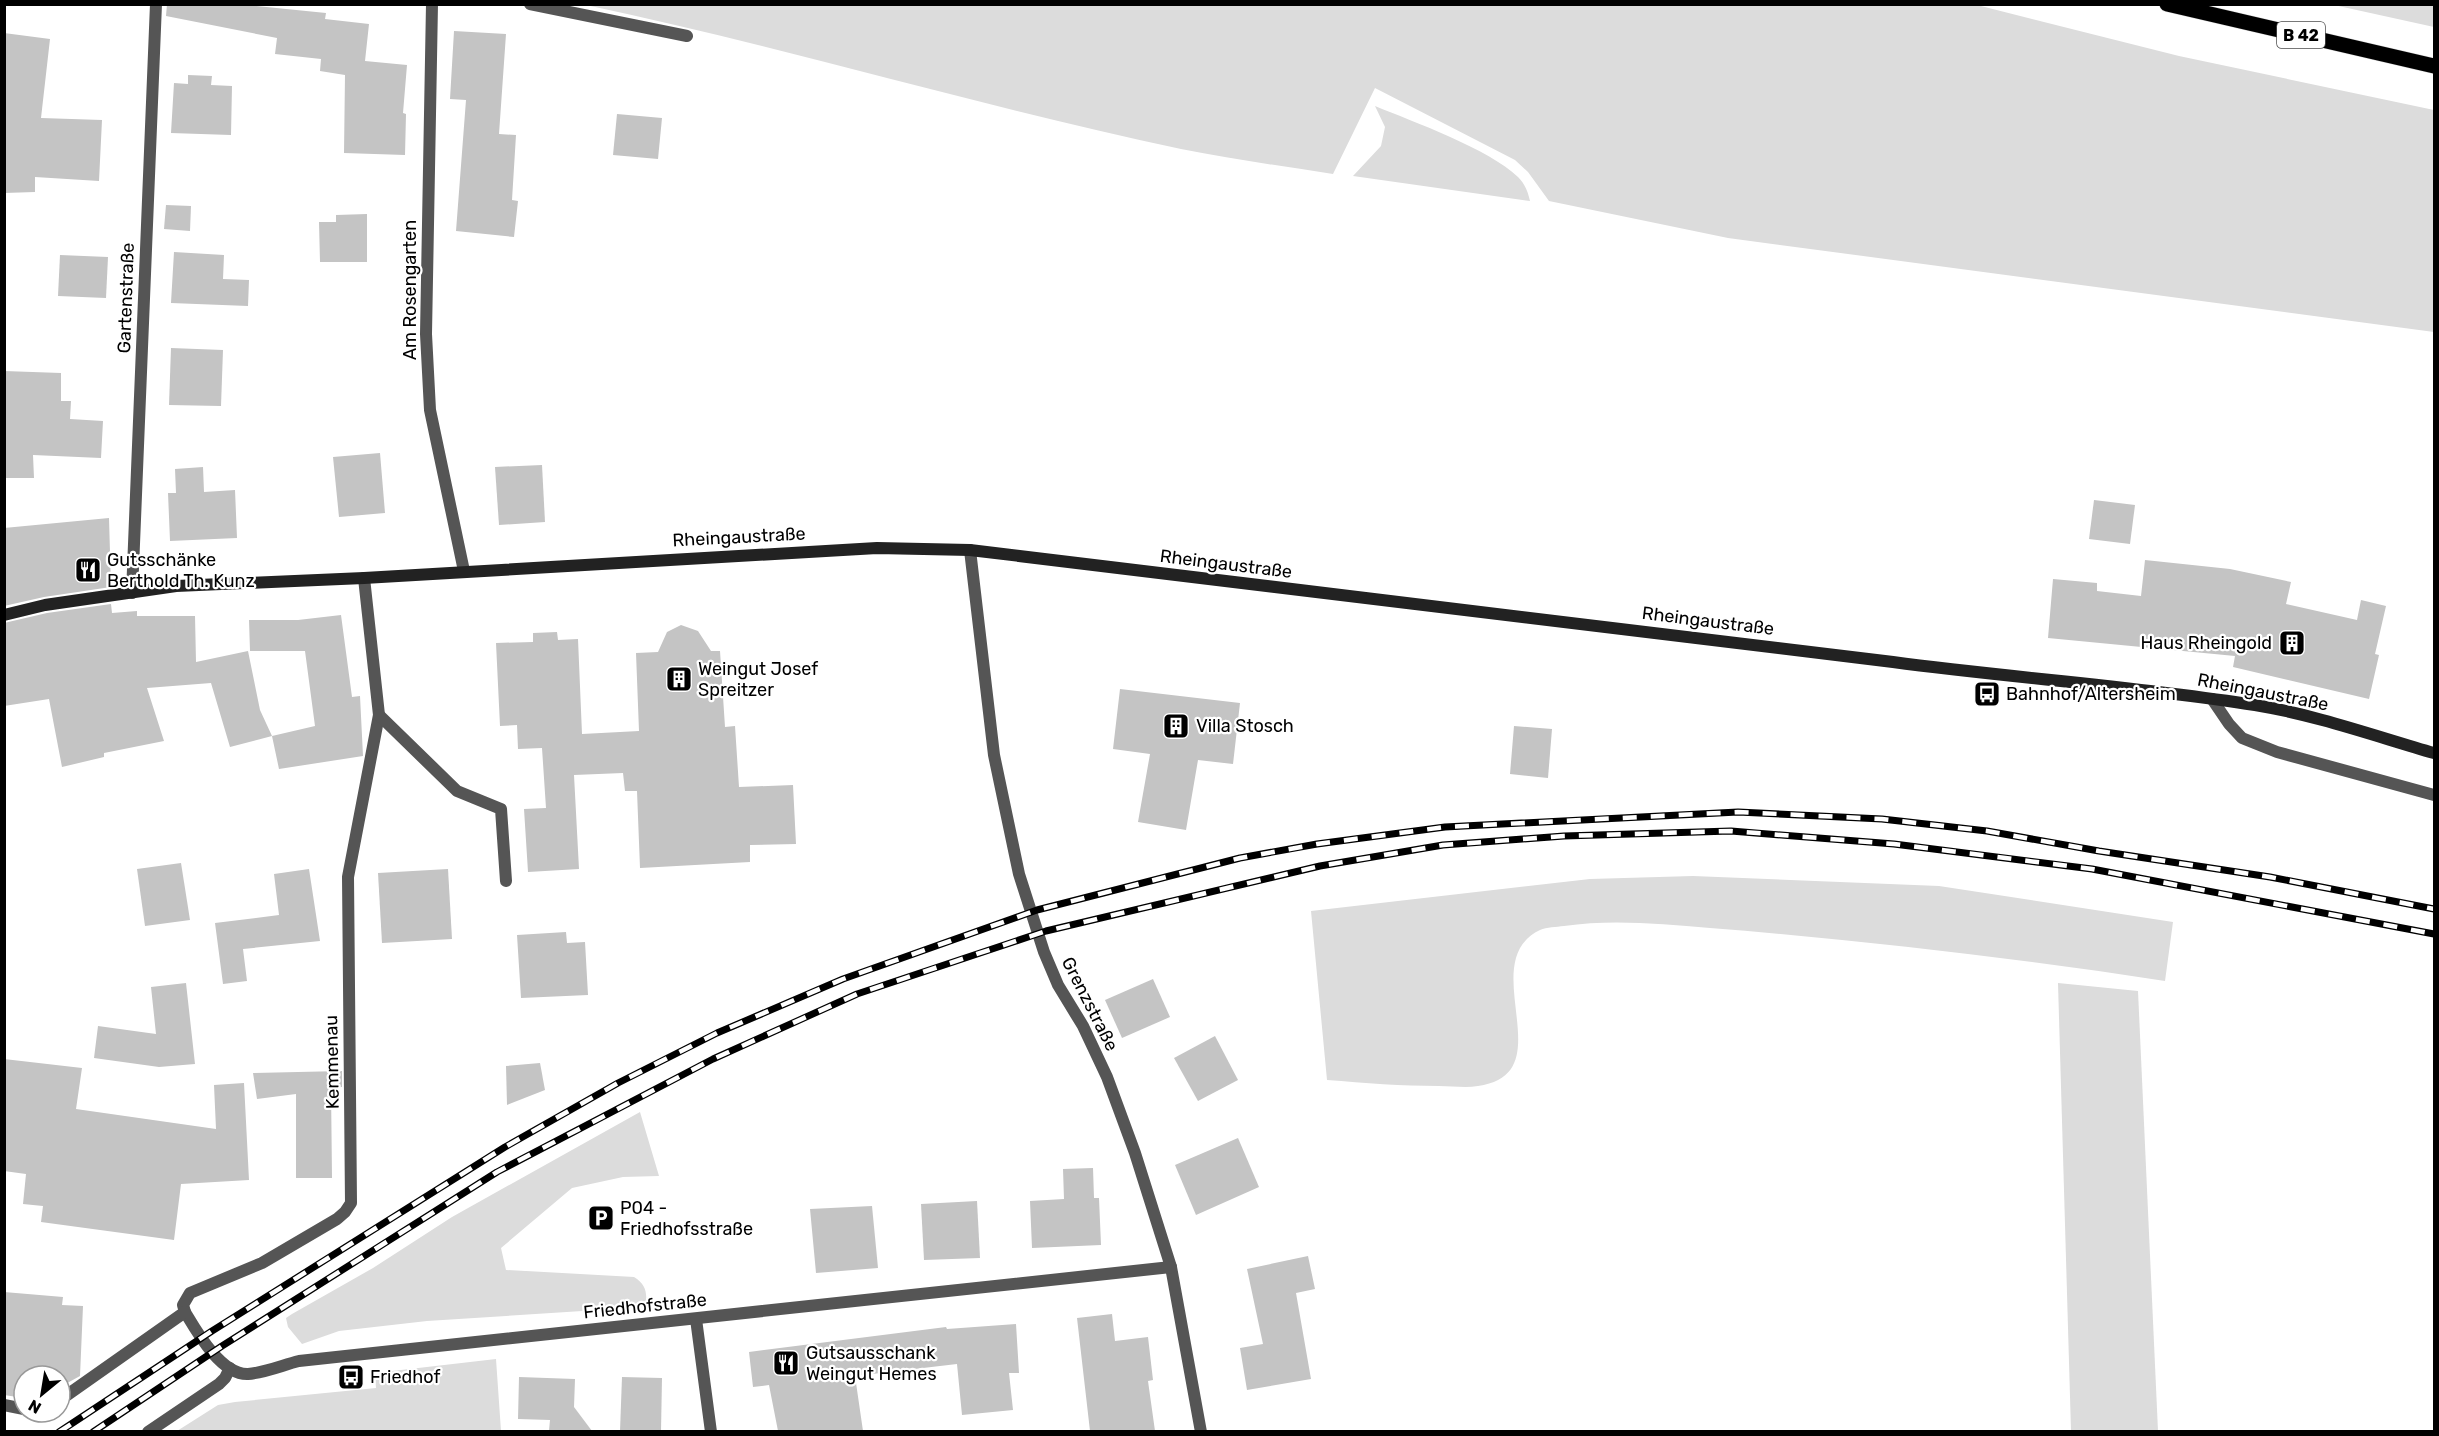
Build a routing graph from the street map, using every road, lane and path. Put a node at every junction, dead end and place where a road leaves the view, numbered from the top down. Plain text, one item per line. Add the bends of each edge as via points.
1 (156, 4) edge
2 (432, 4) edge
3 (530, 4) edge
4 (2166, 4) edge
5 (687, 36) dead end
6 (2434, 66) edge
7 (969, 550) junction
8 (464, 571) junction
9 (364, 578) junction
10 (132, 593) junction
11 (4, 615) edge
12 (2212, 699) junction
13 (379, 715) junction
14 (2434, 753) edge
15 (2434, 795) edge
16 (506, 881) dead end
17 (1171, 1267) junction
18 (185, 1312) junction
19 (696, 1318) junction
20 (230, 1368) junction
21 (72, 1392) edge
22 (148, 1431) edge
23 (711, 1431) edge
24 (1201, 1431) edge

1 - 10 street, Gartenstraße
2 - 8 street, Am Rosengarten via 426,334 429,388 432,420
3 - 5 street
4 - 6 main road, B 42
7 - 8 main road, Rheingaustraße via 877,548
7 - 12 main road, Rheingaustraße
7 - 17 street, Grenzstraße via 994,755 1024,891 1058,985 1107,1077
8 - 9 main road, Rheingaustraße
9 - 10 main road, Rheingaustraße via 176,586
9 - 13 street, Kemmenau
10 - 11 main road, Rheingaustraße
12 - 14 main road, Rheingaustraße via 2319,719
12 - 15 street via 2242,738 2277,752
13 - 16 street via 457,790 501,809
13 - 18 street, Kemmenau via 348,877 351,1203 337,1219 262,1263 190,1293 183,1305
17 - 19 street, Friedhofstraße
17 - 24 street, Grenzstraße
18 - 20 street via 212,1353
18 - 21 street
19 - 20 street, Friedhofstraße via 299,1361 247,1374
19 - 23 street
20 - 22 street via 219,1384

